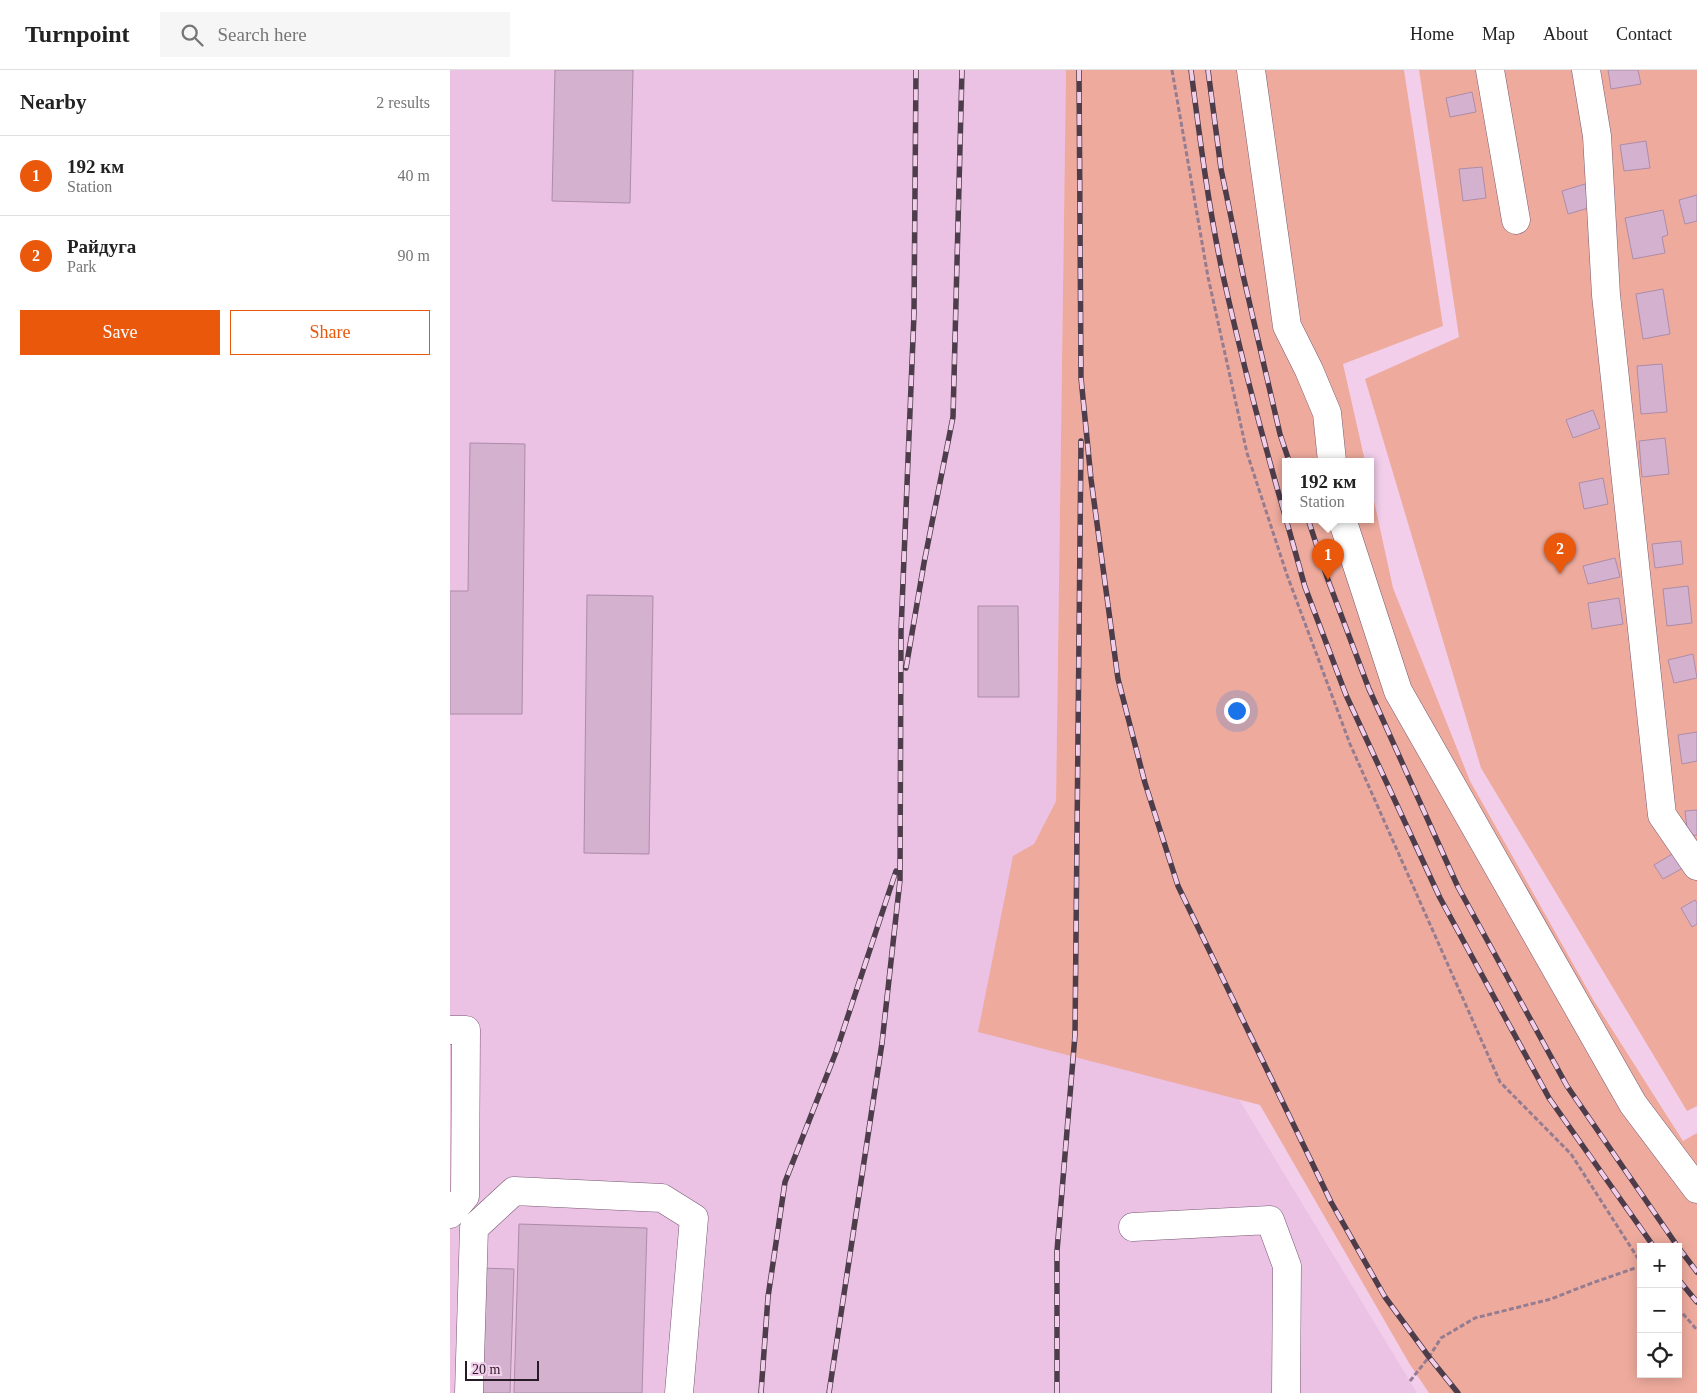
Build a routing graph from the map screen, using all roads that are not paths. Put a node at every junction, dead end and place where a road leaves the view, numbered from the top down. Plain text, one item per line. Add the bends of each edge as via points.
1 (1251, 70) edge
2 (1490, 70) edge
3 (1586, 70) edge
4 (1516, 220) dead end
5 (1332, 458) edge
6 (1343, 523) edge
7 (1697, 866) edge
8 (450, 1030) edge
9 (1697, 1189) edge
10 (450, 1214) edge
11 (1133, 1227) dead end
12 (469, 1393) edge
13 (679, 1393) edge
14 (1286, 1393) edge

1 - 5 lane via 1287,326 1327,413
2 - 4 lane
3 - 7 lane via 1597,136 1606,295 1662,815
6 - 9 lane via 1398,691 1632,1104
8 - 10 lane via 466,1030 465,1196
11 - 14 lane via 1270,1220 1287,1266
12 - 13 lane via 474,1228 514,1191 662,1198 694,1218

